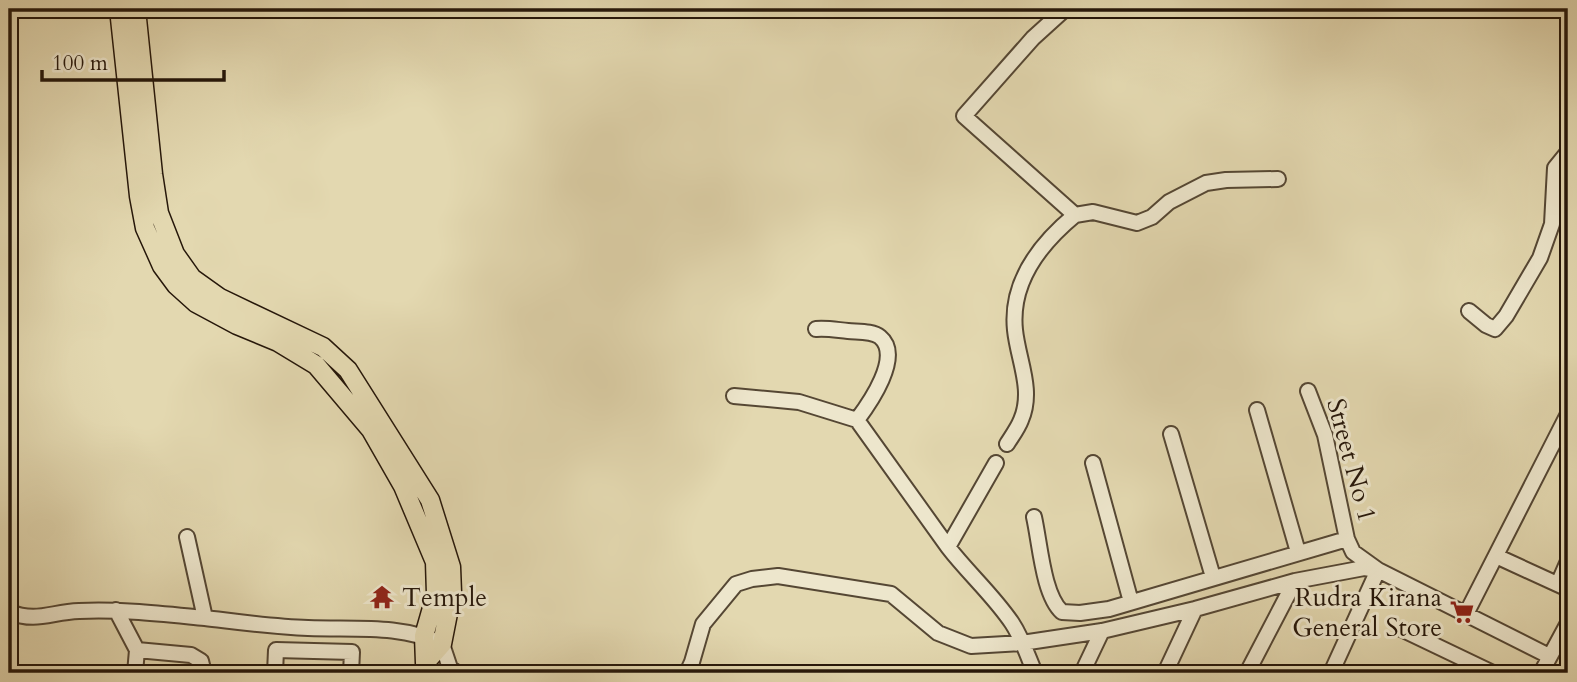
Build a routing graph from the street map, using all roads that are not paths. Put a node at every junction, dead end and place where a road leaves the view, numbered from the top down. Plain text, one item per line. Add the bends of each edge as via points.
1 (119, 9) edge
2 (136, 9) edge
3 (1065, 9) edge
4 (1568, 152) edge
5 (1278, 179) dead end
6 (1076, 215) junction
7 (1469, 311) dead end
8 (816, 330) dead end
9 (1308, 391) dead end
10 (734, 396) dead end
11 (1257, 410) dead end
12 (1568, 414) edge
13 (857, 420) junction
14 (1171, 434) dead end
15 (1007, 444) dead end
16 (996, 463) dead end
17 (1093, 463) dead end
18 (1034, 517) dead end
19 (187, 537) dead end
20 (1347, 539) junction
21 (948, 547) junction
22 (1298, 552) junction
23 (1496, 556) junction
24 (1568, 561) edge
25 (1378, 570) junction
26 (1213, 577) junction
27 (1295, 581) junction
28 (1563, 587) edge
29 (1131, 603) junction
30 (1195, 609) junction
31 (116, 610) junction
32 (9, 612) edge
33 (1466, 614) junction
34 (205, 618) junction
35 (1568, 623) edge
36 (1401, 629) dead end
37 (1102, 631) junction
38 (424, 636) junction
39 (1022, 643) junction
40 (442, 644) junction
41 (137, 650) junction
42 (1549, 656) junction
43 (425, 668) edge
44 (135, 673) edge
45 (204, 673) edge
46 (275, 673) edge
47 (351, 673) edge
48 (457, 673) edge
49 (687, 673) edge
50 (1035, 673) edge
51 (1082, 673) edge
52 (1165, 673) edge
53 (1247, 673) edge
54 (1331, 673) edge
55 (1493, 673) edge
56 (1541, 673) edge

1 - 38 main road via 139,196 145,228 162,266 196,303 316,365 370,430 403,486 435,562 436,594
2 - 40 main road via 159,213 175,254 192,278 220,298 323,347 348,370 434,511 451,566 452,593
3 - 6 street via 964,116
4 - 7 street via 1555,168 1552,224 1544,247 1506,316 1495,329
5 - 6 street via 1206,183 1137,223 1093,212
6 - 15 street via 1028,264 1014,328 1026,403
8 - 13 street via 874,334 887,349 879,387
9 - 20 street, Street No 1 via 1325,435
10 - 13 street via 799,402
11 - 22 street
12 - 23 street
13 - 21 street
14 - 26 street
16 - 21 street
17 - 29 street
18 - 29 street via 1054,605 1062,612
19 - 34 street
20 - 22 street
20 - 25 street, Street No 1 via 1353,552
21 - 39 street via 990,593
22 - 26 street
23 - 28 street
23 - 33 street
24 - 28 street
25 - 27 street via 1364,568
25 - 33 street, Street No 1
25 - 54 street
26 - 29 street
27 - 30 street
27 - 53 street
30 - 37 street
30 - 52 street
31 - 32 street via 26,619
31 - 34 street
31 - 41 street
33 - 42 street, Street No 1
34 - 38 street via 305,628 395,629
35 - 42 street
36 - 55 street
37 - 39 street
37 - 51 street
38 - 40 street
38 - 43 main road
39 - 49 street via 971,646 938,633 891,594 778,576 736,584 704,624
39 - 50 street
40 - 43 main road
40 - 48 street via 450,668
41 - 44 street
41 - 45 street via 191,655 201,661
42 - 56 street
46 - 47 street via 276,650 352,652

